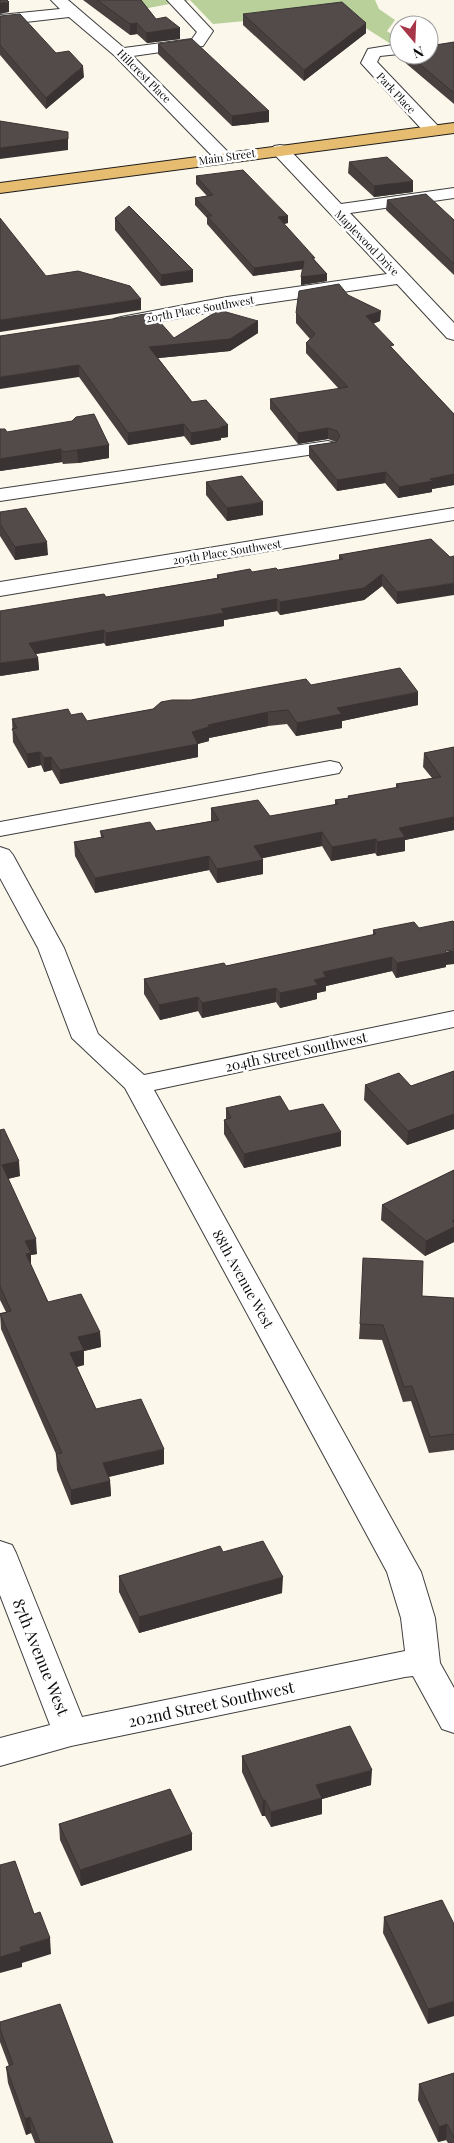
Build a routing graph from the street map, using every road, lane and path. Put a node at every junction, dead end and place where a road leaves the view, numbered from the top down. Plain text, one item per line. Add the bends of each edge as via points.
1 (59, 0) edge
2 (175, 0) edge
3 (71, 12) junction
4 (0, 20) edge
5 (389, 50) edge
6 (121, 53) junction
7 (454, 128) edge
8 (433, 131) junction
9 (280, 150) junction
10 (224, 158) junction
11 (0, 188) edge
12 (454, 194) edge
13 (335, 210) junction
14 (400, 278) junction
15 (445, 314) edge
16 (107, 325) edge
17 (454, 334) edge
18 (328, 447) edge
19 (0, 495) edge
20 (454, 514) edge
21 (0, 589) edge
22 (330, 768) dead end
23 (0, 829) edge
24 (0, 855) edge
25 (454, 1019) edge
26 (137, 1085) junction
27 (0, 1553) edge
28 (423, 1664) junction
29 (454, 1720) edge
30 (71, 1733) junction
31 (0, 1752) edge

1 - 3 street, Hillcrest Place
2 - 6 street via 205,30 197,43
3 - 4 street
3 - 6 street, Hillcrest Place
5 - 8 street, Park Place via 374,52 369,63
6 - 10 street, Hillcrest Place
7 - 8 main road, Main Street
8 - 9 main road, Main Street
9 - 10 main road, Main Street
9 - 13 street, Maplewood Drive
10 - 11 main road, Main Street
12 - 13 street
13 - 14 street, Maplewood Drive
14 - 15 street, Maplewood Drive
14 - 16 street, 207th Place Southwest via 228,303
15 - 17 street, Maplewood Drive
18 - 19 street
20 - 21 street, 205th Place Southwest
22 - 23 street
24 - 26 street, 88th Avenue West via 51,948 86,1038
25 - 26 street, 204th Street Southwest
26 - 28 street, 88th Avenue West via 404,1572 418,1618
27 - 30 street, 87th Avenue West
28 - 29 street, 88th Avenue West
28 - 30 street, 202nd Street Southwest via 404,1664
30 - 31 street, 202nd Street Southwest

